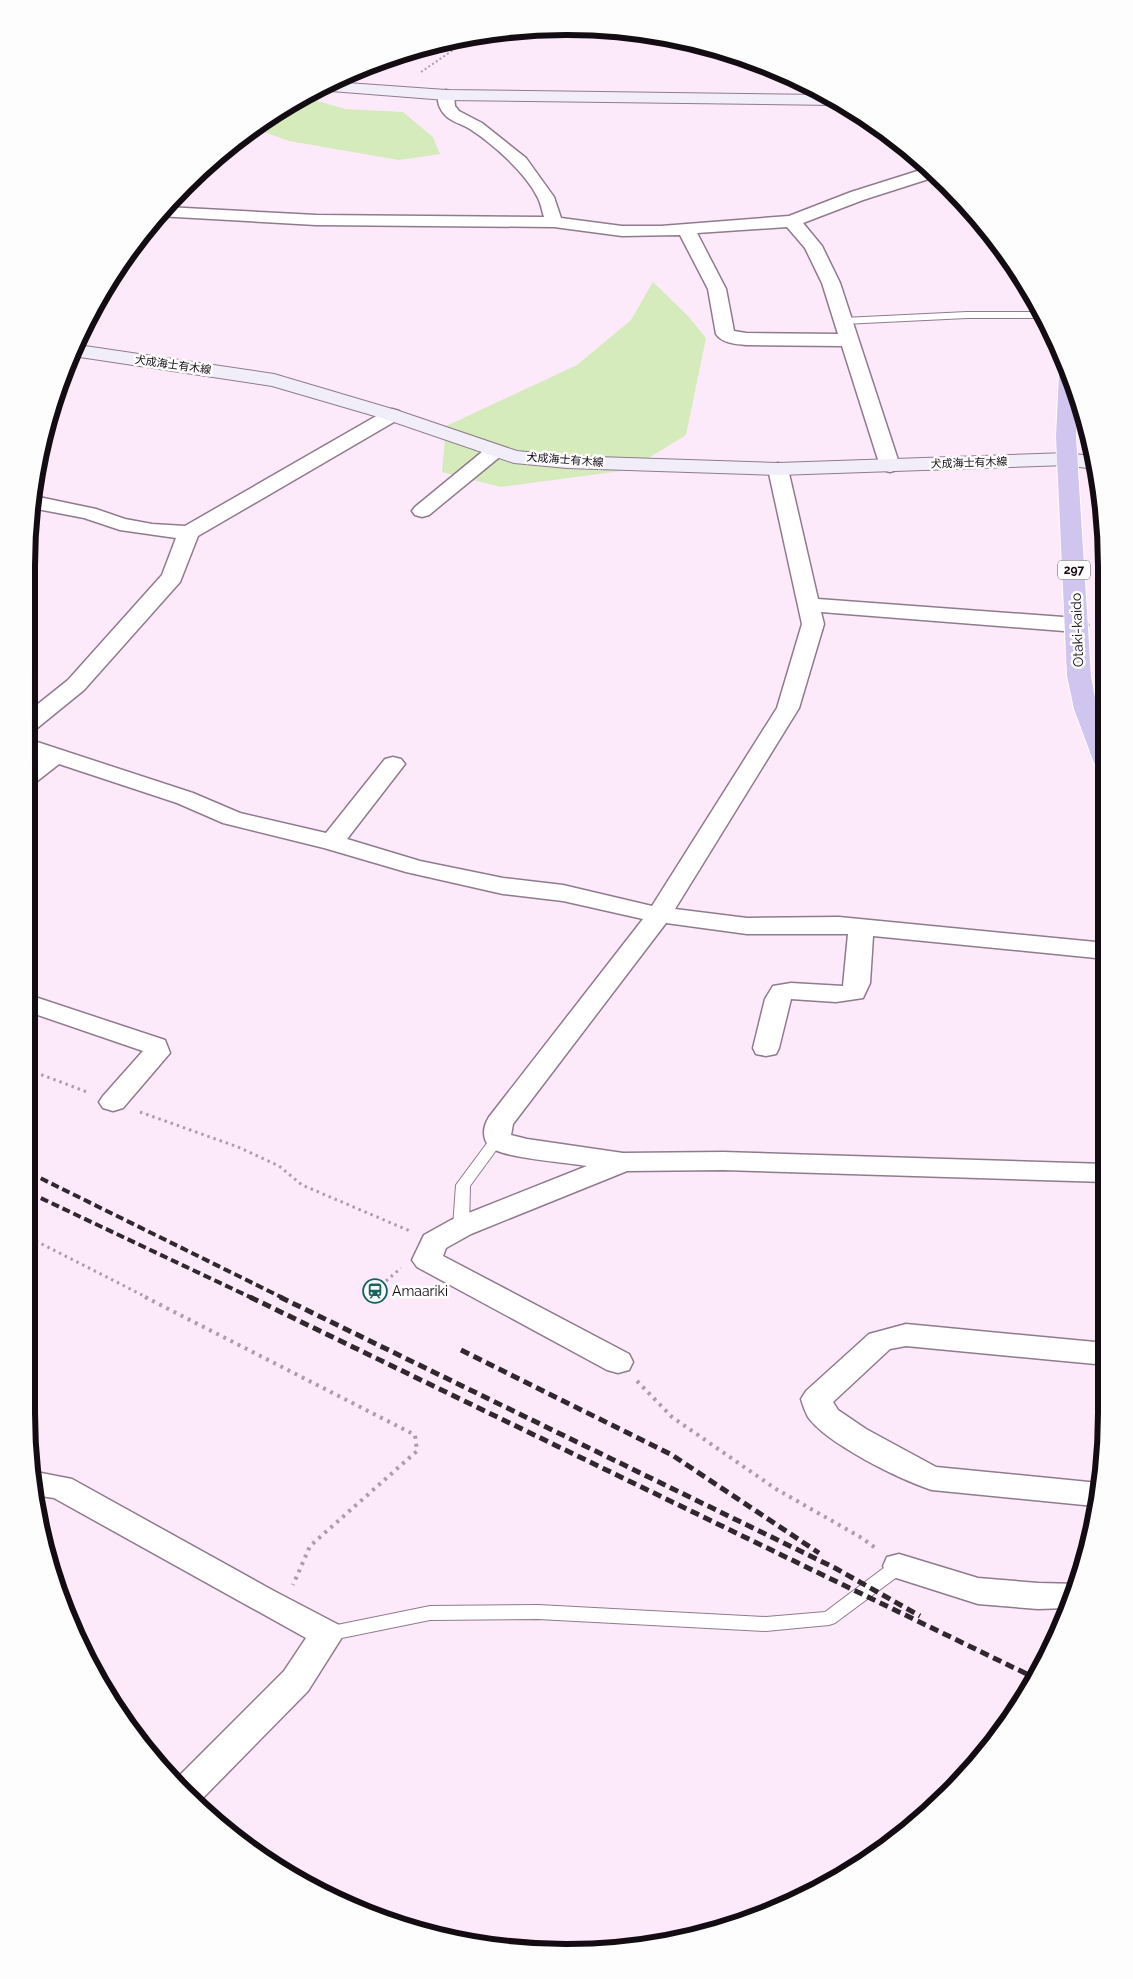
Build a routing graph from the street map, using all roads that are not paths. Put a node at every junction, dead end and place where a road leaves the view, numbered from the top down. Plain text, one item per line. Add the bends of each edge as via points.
1 (337, 87) edge
2 (446, 95) junction
3 (820, 100) edge
4 (925, 175) edge
5 (170, 212) edge
6 (792, 221) junction
7 (554, 222) junction
8 (686, 230) junction
9 (1034, 315) edge
10 (844, 321) junction
11 (850, 340) junction
12 (80, 352) edge
13 (1068, 390) edge
14 (392, 415) junction
15 (495, 451) junction
16 (1067, 459) junction
17 (1088, 461) edge
18 (890, 466) junction
19 (778, 469) junction
20 (39, 503) edge
21 (422, 511) dead end
22 (189, 532) junction
23 (808, 605) junction
24 (1077, 625) junction
25 (35, 718) edge
26 (1098, 741) edge
27 (35, 748) edge
28 (56, 755) junction
29 (393, 764) dead end
30 (35, 772) edge
31 (332, 842) junction
32 (659, 915) junction
33 (861, 927) junction
34 (1098, 950) edge
35 (35, 1005) edge
36 (766, 1048) dead end
37 (113, 1102) road end
38 (498, 1138) junction
39 (622, 1162) junction
40 (1098, 1173) edge
41 (461, 1227) junction
42 (1098, 1353) edge
43 (618, 1362) road end
44 (40, 1484) edge
45 (1091, 1494) edge
46 (899, 1566) joint
47 (1066, 1595) edge
48 (327, 1634) junction
49 (190, 1787) edge

1 - 2 main road
2 - 3 main road
2 - 7 street via 447,107 454,114 476,126 520,162 546,198
4 - 6 street
5 - 7 street via 316,220
6 - 8 street
6 - 10 street via 813,246 831,283
7 - 8 street via 622,231
8 - 11 street via 717,289 725,334 746,339
9 - 10 lane
10 - 11 street
11 - 18 street
12 - 14 main road, 犬成海士有木線 via 274,380
13 - 16 highway, Otaki-kaido / 297
14 - 15 main road, 犬成海士有木線
14 - 22 street
15 - 19 main road, 犬成海士有木線 via 514,457 567,462
15 - 21 street
16 - 17 main road, 犬成海士有木線
16 - 18 main road, 犬成海士有木線
16 - 24 highway, Otaki-kaido / 297
18 - 19 main road, 犬成海士有木線
19 - 23 street
20 - 22 street via 89,512 120,524
22 - 25 street via 172,577 76,685
23 - 24 street
23 - 32 street via 813,624 788,708
24 - 26 highway, Otaki-kaido / 297 via 1080,691
27 - 28 street
28 - 30 street
28 - 31 street via 185,798 232,818
29 - 31 street
31 - 32 street via 415,867 503,886 563,893
32 - 33 street via 746,926
32 - 38 street via 499,1123
33 - 34 street
33 - 36 street via 854,992 782,992
35 - 37 street via 155,1046 157,1053
38 - 39 street via 504,1143 527,1148
38 - 41 lane via 463,1184
39 - 40 street via 723,1161
39 - 41 street
41 - 43 street via 434,1242 427,1260
42 - 45 street via 906,1334 880,1341 818,1399 819,1409 826,1418 843,1430 913,1471 932,1478
44 - 48 street via 62,1487
46 - 47 street via 978,1592
46 - 48 lane via 830,1618 766,1624 538,1612 430,1614
48 - 49 street via 296,1681

